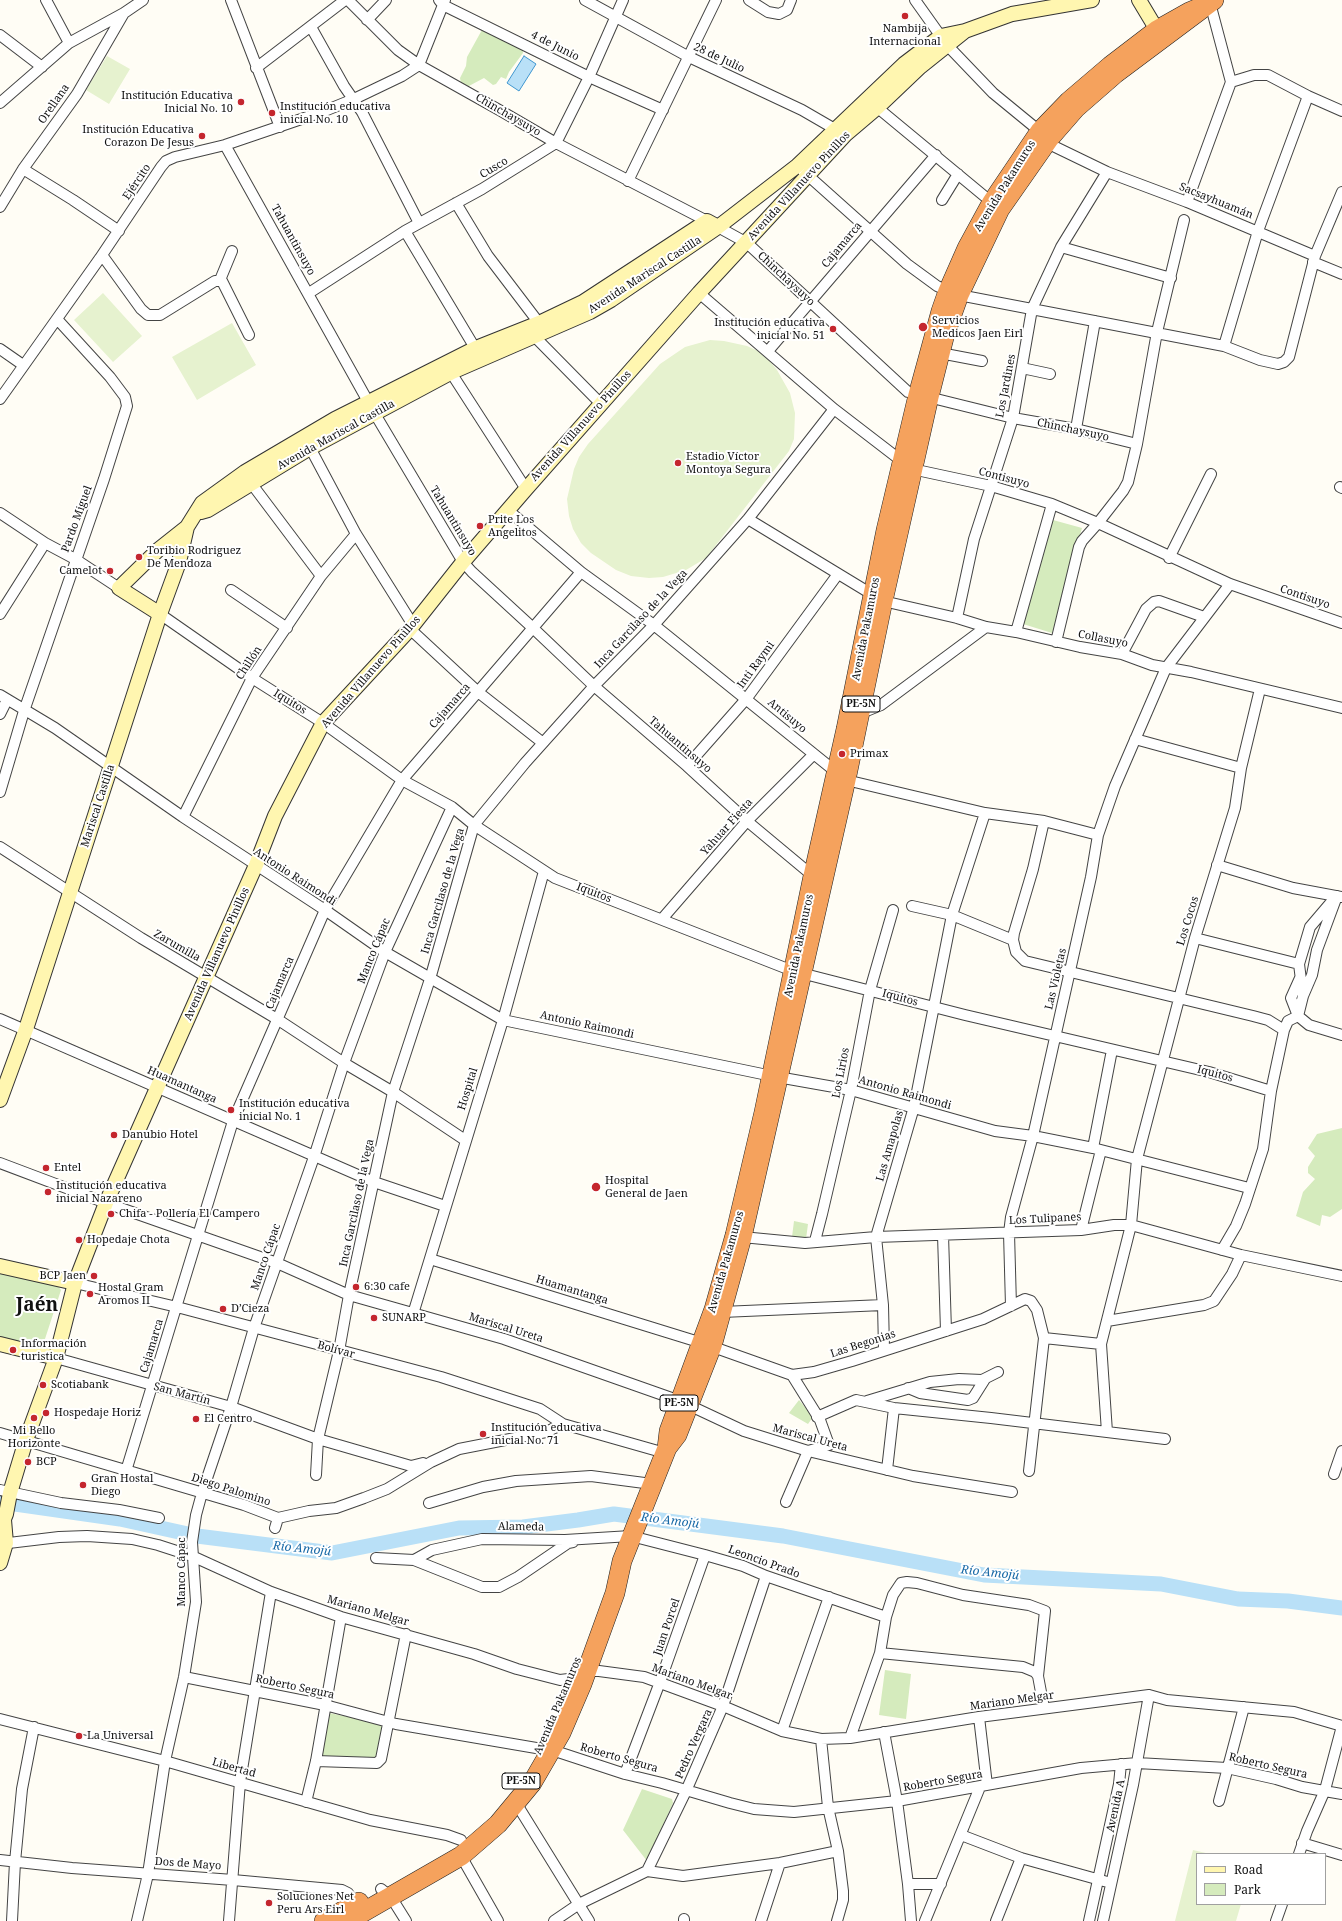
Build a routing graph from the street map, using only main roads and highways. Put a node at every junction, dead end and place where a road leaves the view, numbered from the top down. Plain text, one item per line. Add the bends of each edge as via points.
1 (1212, 1) edge
2 (953, 293) junction
3 (923, 396) junction
4 (878, 598) junction
5 (842, 776) junction
6 (798, 972) junction
7 (776, 1077) junction
8 (707, 1345) junction
9 (547, 1750) junction
10 (461, 1848) junction
11 (354, 1914) edge
12 (324, 1921) edge

1 - 2 highway, Avenida Pakamuros / PE-5N via 1160,34 1044,137 996,205
2 - 3 highway, Avenida Pakamuros / PE-5N via 940,354
2 - 3 highway, Avenida Pakamuros / PE-5N via 941,312
3 - 4 highway, Avenida Pakamuros / PE-5N
4 - 5 highway, Avenida Pakamuros / PE-5N
4 - 5 highway, Avenida Pakamuros / PE-5N via 859,714
5 - 6 highway, Avenida Pakamuros / PE-5N
5 - 6 highway, Avenida Pakamuros / PE-5N via 813,876
6 - 7 highway, Avenida Pakamuros / PE-5N
7 - 8 highway, Avenida Pakamuros / PE-5N
7 - 8 highway, Avenida Pakamuros / PE-5N via 742,1237 722,1312
8 - 9 highway, Avenida Pakamuros / PE-5N via 684,1403 677,1434 666,1450 622,1561 615,1593
9 - 10 highway, Avenida Pakamuros / PE-5N via 510,1796
9 - 10 highway, PE-5N via 532,1783 516,1803 483,1838
10 - 11 highway, PE-5N
11 - 12 highway, PE-5N

